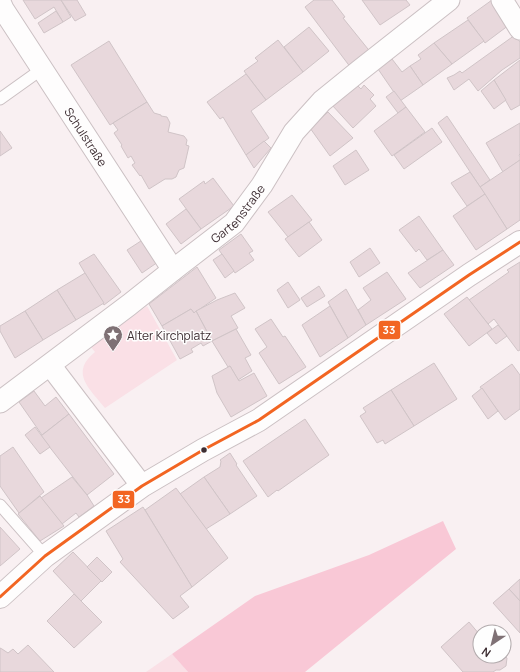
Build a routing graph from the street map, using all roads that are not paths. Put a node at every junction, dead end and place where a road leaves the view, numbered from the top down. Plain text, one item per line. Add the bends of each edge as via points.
1 (449, 0) edge
2 (502, 0) edge
3 (0, 2) edge
4 (520, 29) edge
5 (42, 69) junction
6 (0, 99) edge
7 (520, 242) edge
8 (173, 270) junction
9 (50, 365) junction
10 (1, 399) edge
11 (142, 486) junction
12 (0, 505) edge
13 (45, 556) junction
14 (0, 597) edge

1 - 8 street, Gartenstraße via 322,101 294,132 262,185 234,223
2 - 4 street
3 - 5 street, Schulstraße
5 - 6 lane
5 - 8 street, Schulstraße
7 - 11 street via 259,420
8 - 9 street, Gartenstraße
9 - 10 street, Gartenstraße
9 - 11 street
11 - 13 street
12 - 13 lane
13 - 14 street

